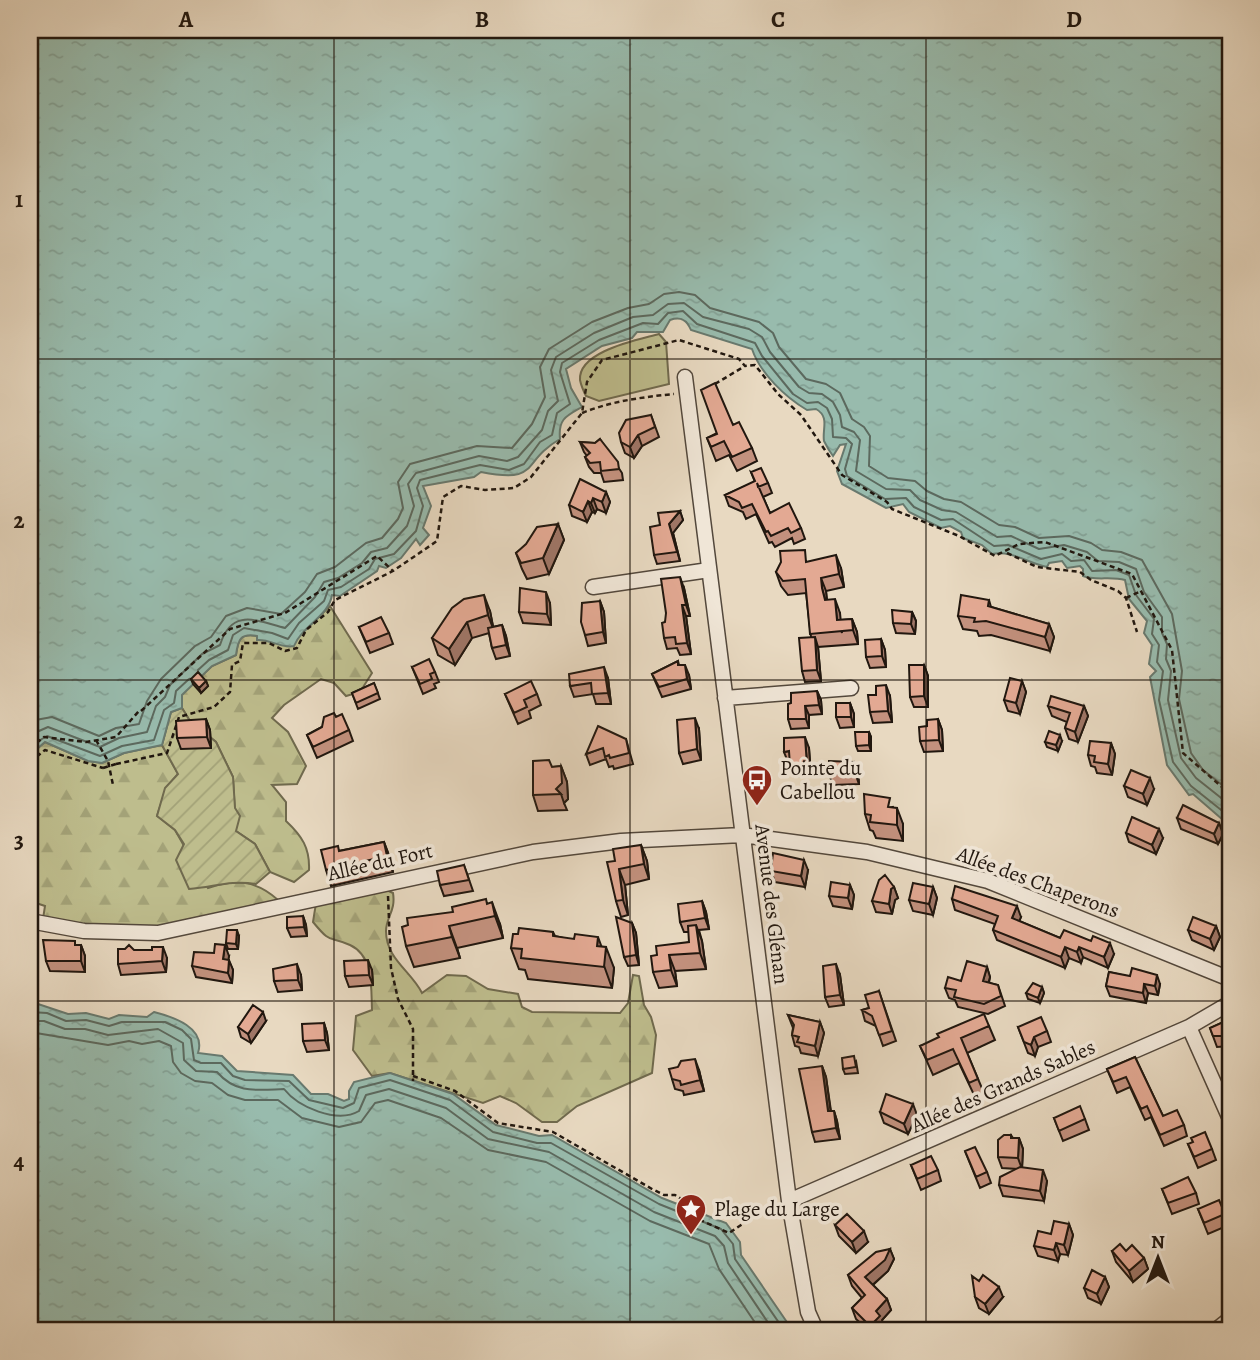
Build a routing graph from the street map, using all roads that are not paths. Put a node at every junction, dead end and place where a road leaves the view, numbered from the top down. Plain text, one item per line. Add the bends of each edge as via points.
1 (685, 377) dead end
2 (709, 569) junction
3 (593, 587) dead end
4 (851, 688) dead end
5 (725, 698) junction
6 (742, 835) junction
7 (30, 921) edge
8 (1230, 979) edge
9 (1230, 1003) edge
10 (1189, 1027) junction
11 (1230, 1119) edge
12 (789, 1198) junction
13 (1230, 1319) edge
14 (816, 1330) edge
15 (1216, 1330) edge

1 - 2 street, Avenue des Glénan
2 - 3 street
2 - 5 street, Avenue des Glénan
4 - 5 street
5 - 6 street, Avenue des Glénan
6 - 7 street, Allée du Fort via 553,849 158,933 84,931
6 - 8 street, Allée des Chaperons via 867,852 988,881
6 - 12 street, Avenue des Glénan
9 - 10 street, Allée des Grands Sables
10 - 11 street
10 - 12 street, Allée des Grands Sables
12 - 14 street, Avenue des Glénan via 808,1312
13 - 15 street

